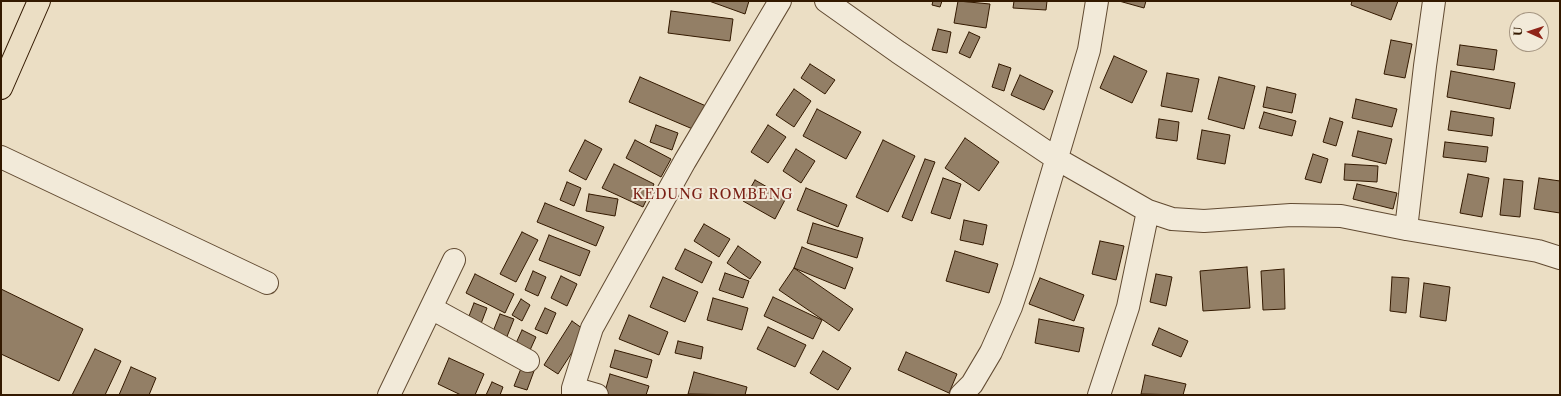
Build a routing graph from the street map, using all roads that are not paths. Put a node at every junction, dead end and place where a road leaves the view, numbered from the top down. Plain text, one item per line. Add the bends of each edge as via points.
1 (39, 1) edge
2 (780, 1) edge
3 (826, 1) edge
4 (1097, 1) edge
5 (1434, 1) edge
6 (1, 88) edge
7 (1, 157) edge
8 (1057, 159) junction
9 (1148, 211) junction
10 (1406, 229) junction
11 (1560, 258) edge
12 (454, 260) dead end
13 (267, 283) dead end
14 (431, 308) junction
15 (528, 361) dead end
16 (573, 392) edge
17 (389, 395) edge
18 (596, 395) edge
19 (961, 395) edge
20 (1099, 395) edge

1 - 6 main road
2 - 16 street via 685,161 592,328
3 - 8 street
4 - 8 street via 1089,50
5 - 10 street
7 - 13 street
8 - 9 street
8 - 19 street via 1011,307 991,352 972,384
9 - 10 street via 1172,219 1204,221 1291,215 1340,216
9 - 20 street via 1128,307
10 - 11 street via 1538,251
12 - 14 street
14 - 15 street
14 - 17 street
16 - 18 street

